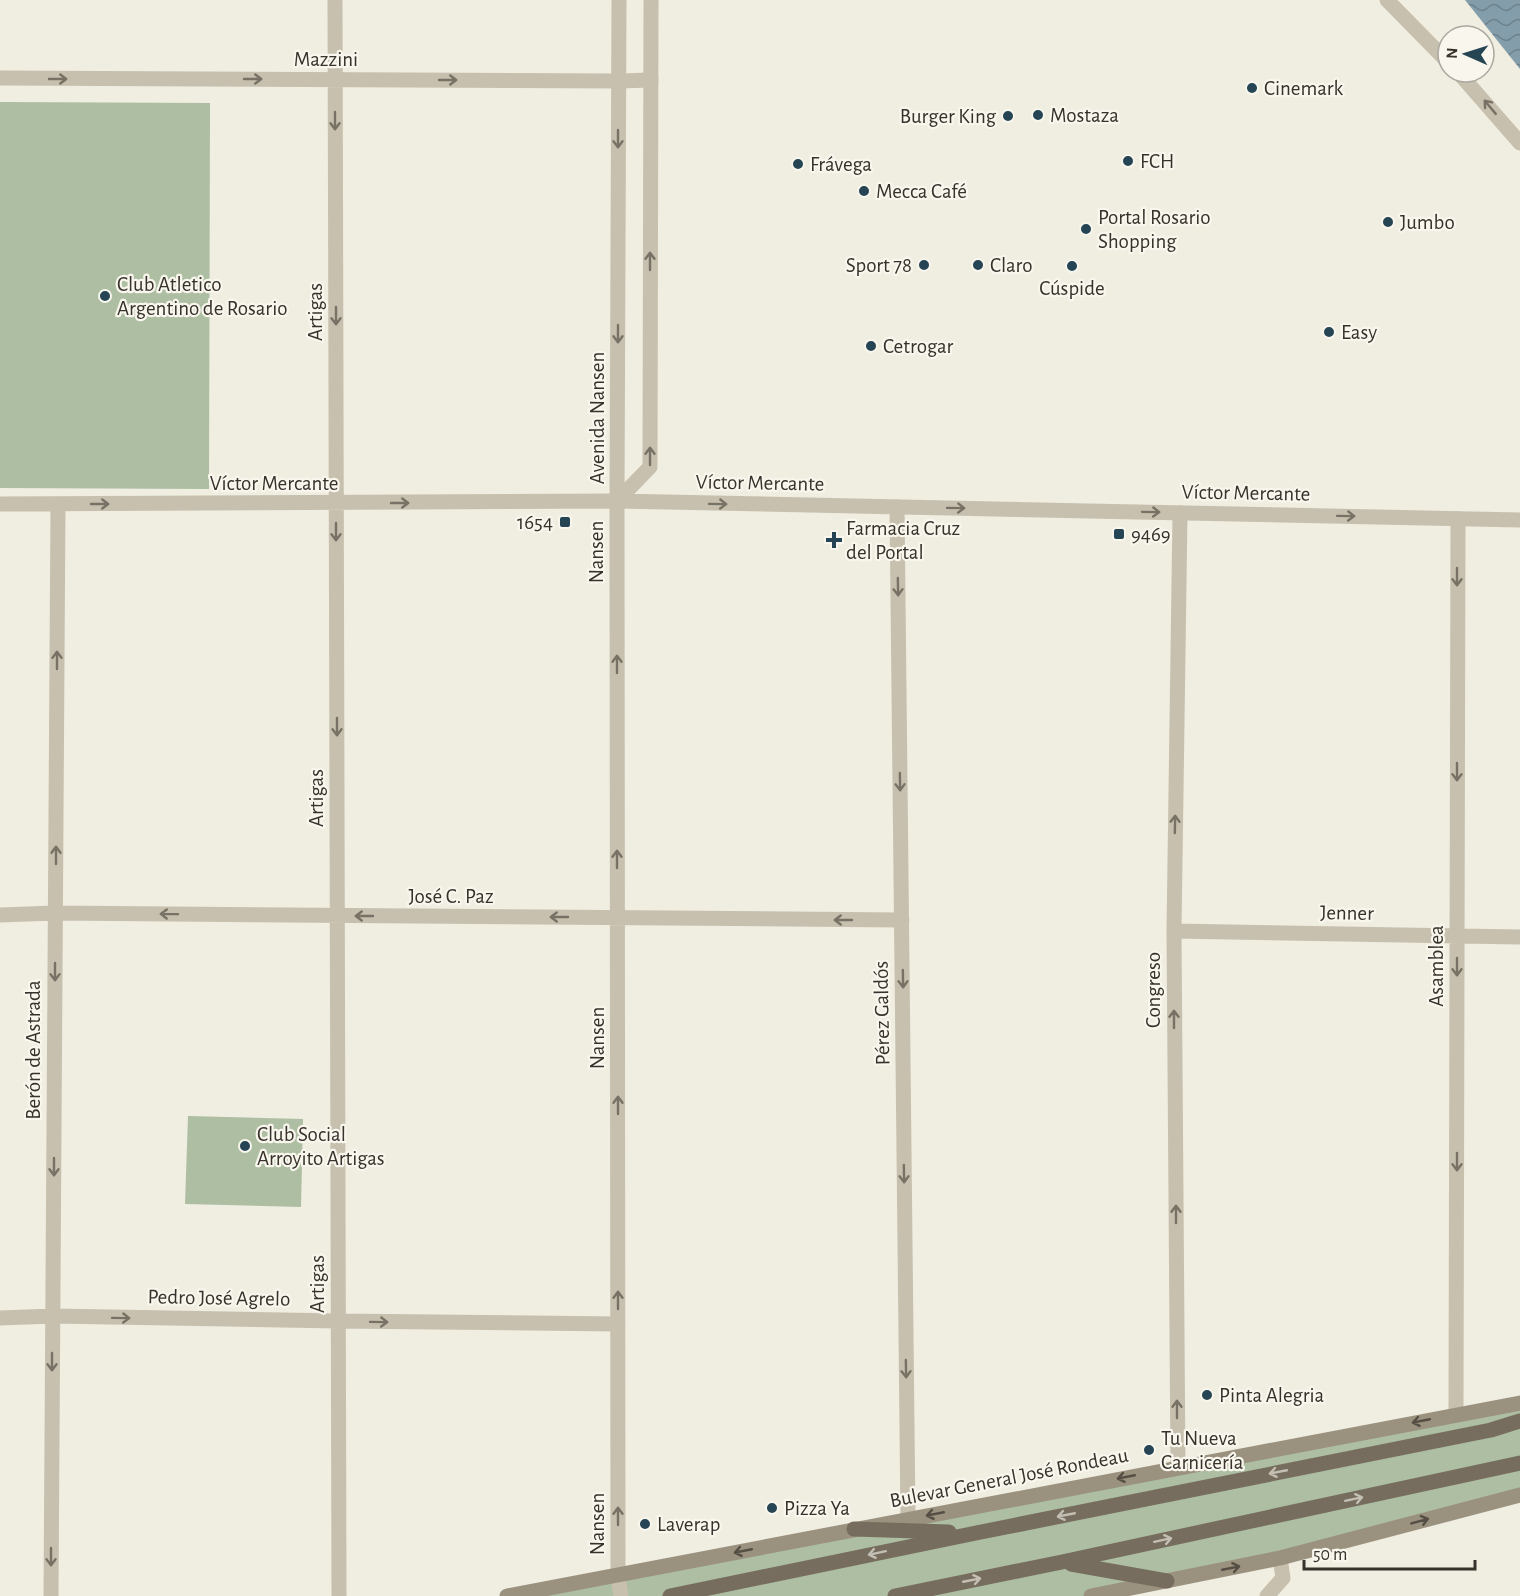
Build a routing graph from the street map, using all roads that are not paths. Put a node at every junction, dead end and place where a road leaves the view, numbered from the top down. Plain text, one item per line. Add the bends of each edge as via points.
1 (335, 0) edge
2 (619, 0) edge
3 (651, 0) edge
4 (1388, 0) edge
5 (1436, 50) edge
6 (0, 78) edge
7 (335, 80) junction
8 (651, 80) junction
9 (619, 81) junction
10 (1468, 84) edge
11 (1520, 143) edge
12 (617, 501) junction
13 (0, 504) edge
14 (58, 504) junction
15 (336, 504) junction
16 (897, 507) junction
17 (1180, 513) junction
18 (1458, 519) junction
19 (1520, 520) edge
20 (55, 913) junction
21 (0, 915) edge
22 (337, 916) junction
23 (618, 918) junction
24 (902, 920) junction
25 (1174, 931) junction
26 (1457, 936) junction
27 (1520, 937) edge
28 (52, 1316) junction
29 (0, 1318) edge
30 (338, 1321) junction
31 (618, 1324) junction
32 (1520, 1403) edge
33 (1456, 1414) junction
34 (1520, 1421) edge
35 (1520, 1463) edge
36 (1178, 1467) junction
37 (1520, 1495) edge
38 (908, 1519) junction
39 (854, 1529) junction
40 (976, 1533) junction
41 (1280, 1558) junction
42 (1062, 1562) junction
43 (618, 1575) junction
44 (1167, 1581) junction
45 (51, 1596) edge
46 (339, 1596) edge
47 (507, 1596) edge
48 (621, 1596) edge
49 (670, 1596) edge
50 (895, 1596) edge
51 (1091, 1596) edge
52 (1267, 1596) edge

1 - 7 street, Artigas
2 - 9 street, Avenida Nansen
3 - 8 street, Avenida Nansen
4 - 5 street
6 -> 7 street, Mazzini
7 -> 9 street, Mazzini
7 -> 15 street, Artigas
8 - 9 street, Mazzini
12 -> 8 street, Avenida Nansen via 650,467
9 -> 12 street, Avenida Nansen
11 -> 10 street
15 -> 12 street, Víctor Mercante
12 -> 16 street, Víctor Mercante
23 -> 12 street, Nansen
13 - 14 street, Víctor Mercante
14 -> 15 street, Víctor Mercante
20 -> 14 street, Berón de Astrada
15 -> 22 street, Artigas
16 -> 17 street, Víctor Mercante
16 -> 24 street, Pérez Galdós
17 -> 18 street, Víctor Mercante
25 -> 17 street, Congreso
18 - 19 street, Víctor Mercante
18 -> 26 street, Asamblea
20 - 21 street, José C. Paz
22 -> 20 street, José C. Paz
20 -> 28 street, Berón de Astrada
23 -> 22 street, José C. Paz
22 - 30 street, Artigas
24 -> 23 street, José C. Paz
31 -> 23 street, Nansen
24 -> 38 street, Pérez Galdós
25 - 26 street, Jenner
36 -> 25 street, Congreso
26 - 27 street, Jenner
26 -> 33 street, Asamblea
28 - 29 street, Pedro José Agrelo
28 -> 30 street, Pedro José Agrelo
28 -> 45 street, Berón de Astrada
30 -> 31 street, Pedro José Agrelo
30 - 46 street, Artigas
43 -> 31 street, Nansen
32 - 33 main road, Bulevar General José Rondeau
33 -> 36 main road, Bulevar General José Rondeau
34 -> 40 main road
42 -> 35 main road
36 -> 38 main road, Bulevar General José Rondeau
41 -> 37 main road
38 - 39 main road, Bulevar General José Rondeau
39 - 40 main road
39 -> 43 main road, Bulevar General José Rondeau
40 -> 49 main road
44 -> 41 main road
41 - 52 street via 1283,1578
42 - 44 main road
50 -> 42 main road
43 - 47 main road, Bulevar General José Rondeau
43 - 48 street
44 - 51 main road

